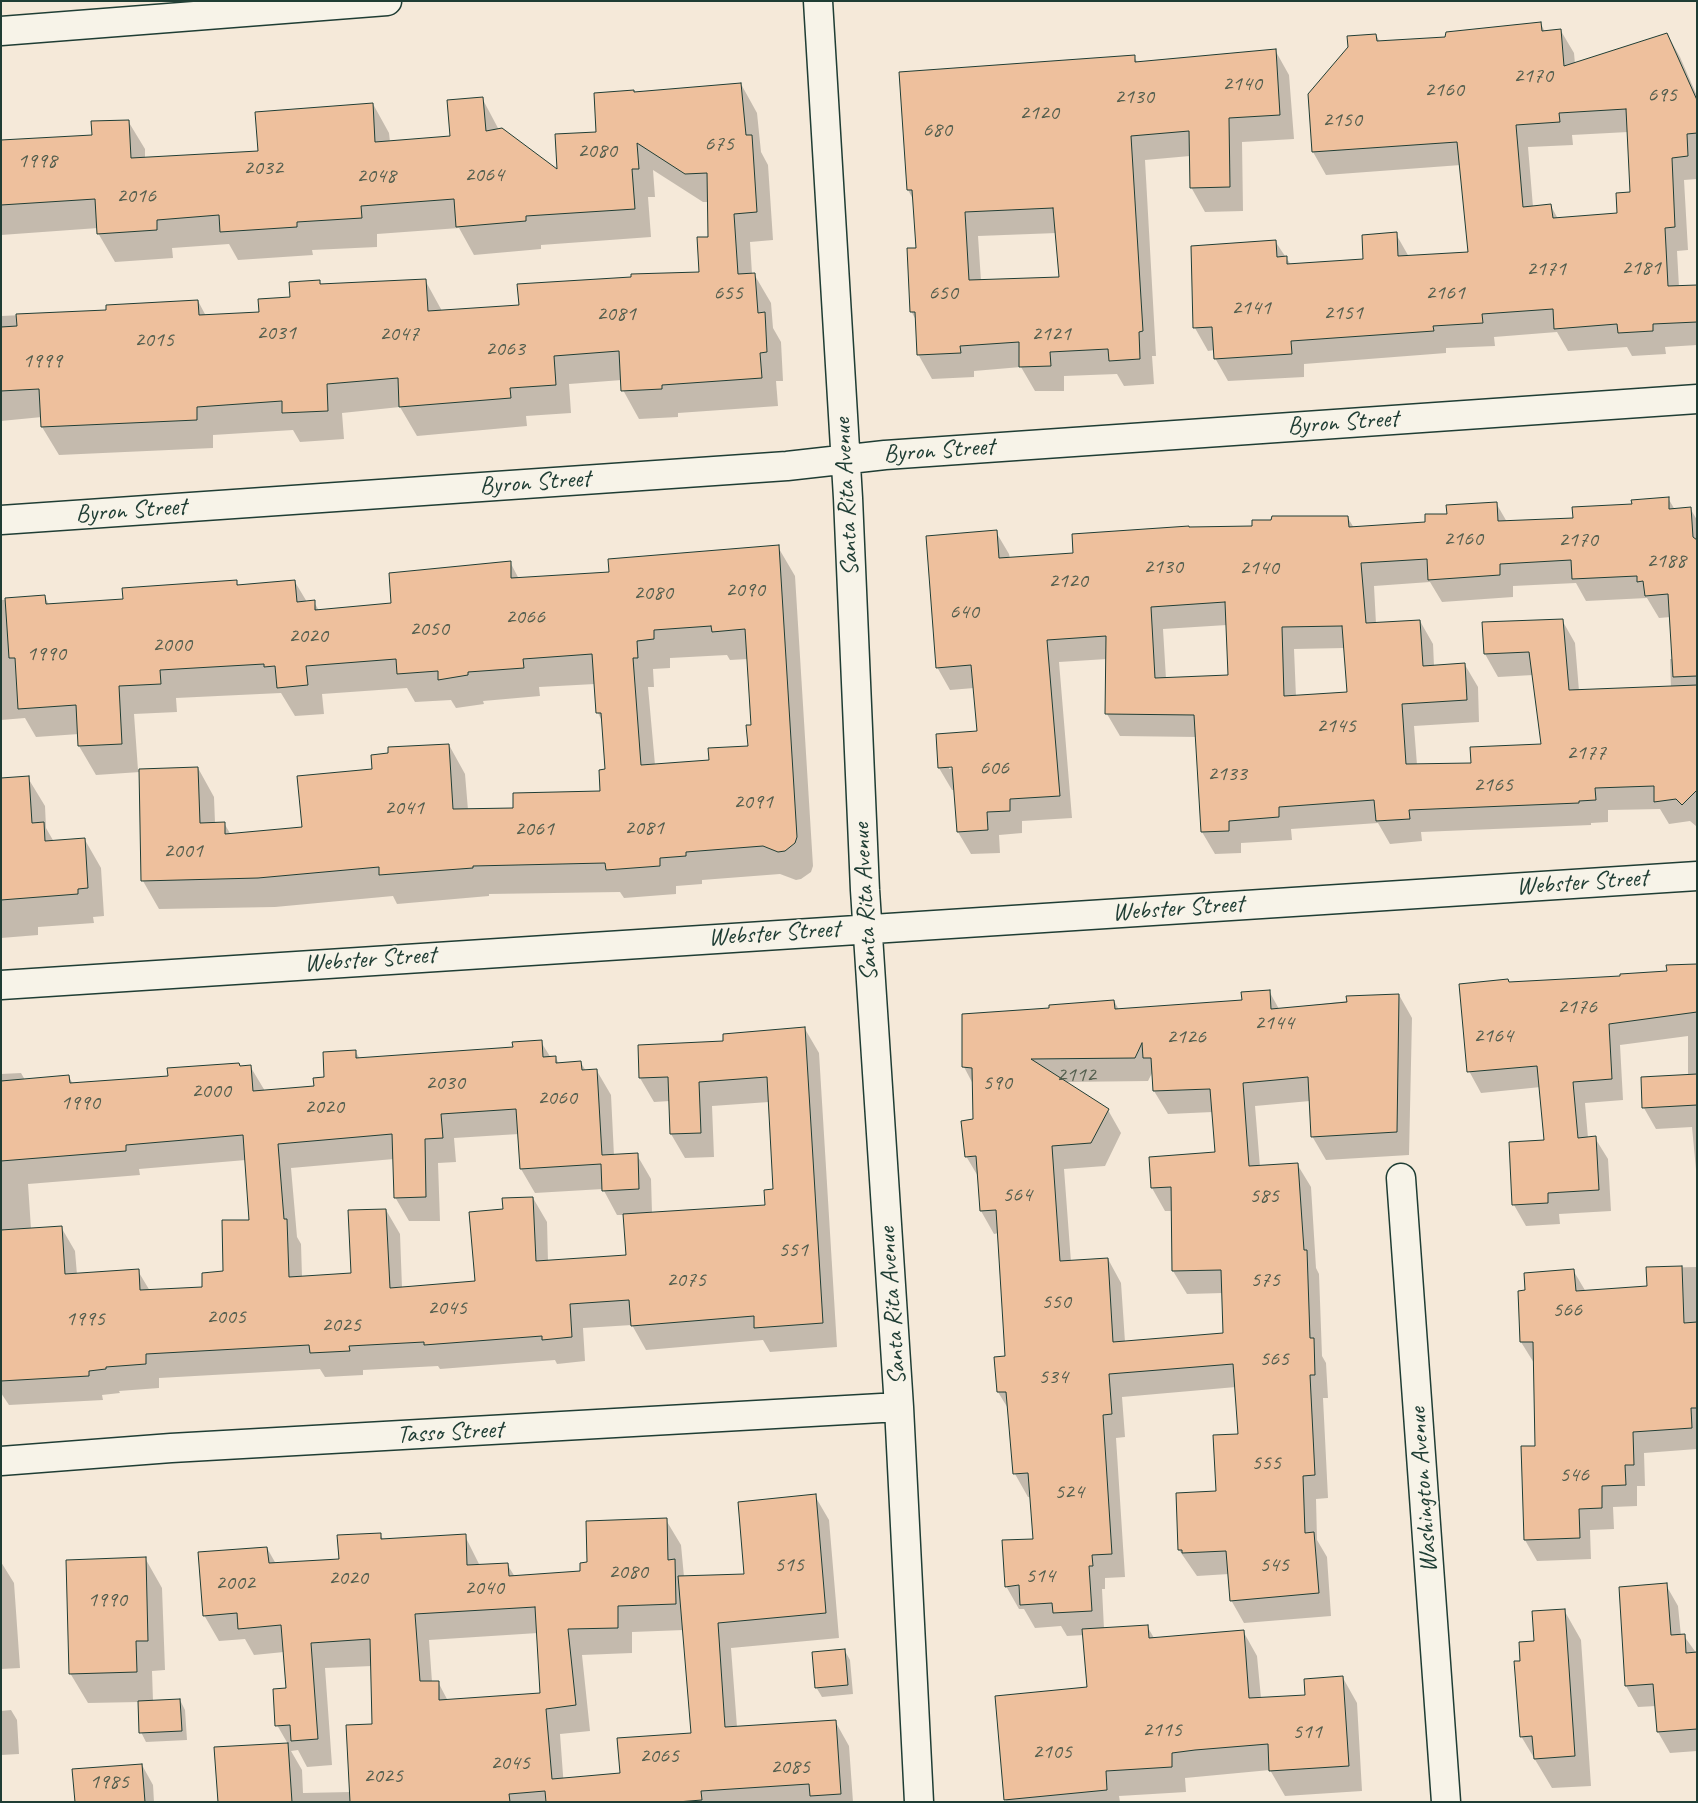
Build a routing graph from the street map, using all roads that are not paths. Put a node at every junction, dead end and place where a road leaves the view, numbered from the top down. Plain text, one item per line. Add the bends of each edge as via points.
1 (387, 1) edge
2 (818, 1) edge
3 (1, 30) edge
4 (1697, 399) edge
5 (844, 458) junction
6 (1, 520) edge
7 (1697, 876) edge
8 (867, 928) junction
9 (1, 985) edge
10 (1401, 1178) dead end
11 (900, 1407) junction
12 (1, 1461) edge
13 (919, 1802) edge
14 (1446, 1802) edge

1 - 3 street
2 - 5 street, Santa Rita Avenue
4 - 5 street, Byron Street
5 - 6 street, Byron Street via 787,466
5 - 8 street, Santa Rita Avenue
7 - 8 street, Webster Street
8 - 9 street, Webster Street
8 - 11 street, Santa Rita Avenue
10 - 14 street, Washington Avenue
11 - 12 street, Tasso Street via 171,1448
11 - 13 street, Santa Rita Avenue

